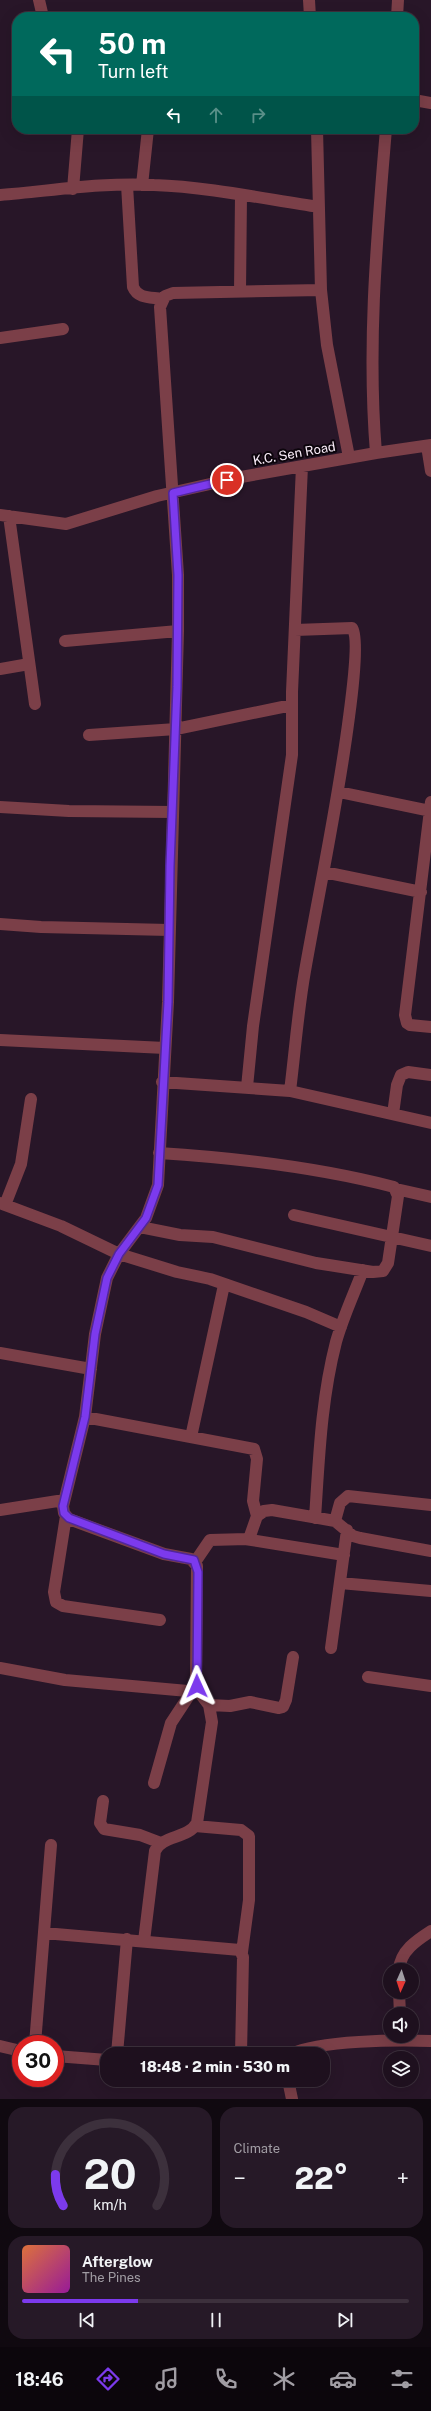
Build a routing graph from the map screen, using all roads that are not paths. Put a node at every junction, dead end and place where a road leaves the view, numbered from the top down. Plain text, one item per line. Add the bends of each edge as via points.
1 (39, 0) edge
2 (45, 0) edge
3 (309, 0) edge
4 (398, 0) edge
5 (42, 12) edge
6 (43, 12) edge
7 (310, 12) edge
8 (397, 12) edge
9 (419, 101) edge
10 (431, 103) edge
11 (78, 134) edge
12 (147, 134) edge
13 (317, 134) edge
14 (386, 134) edge
15 (127, 184) junction
16 (142, 185) junction
17 (73, 189) junction
18 (0, 195) edge
19 (241, 195) junction
20 (319, 207) junction
21 (321, 290) junction
22 (240, 292) junction
23 (162, 299) junction
24 (63, 329) dead end
25 (0, 338) edge
26 (429, 445) edge
27 (376, 453) junction
28 (349, 457) junction
29 (302, 466) junction
30 (431, 471) edge
31 (173, 493) junction
32 (4, 515) edge
33 (178, 630) junction
34 (295, 630) junction
35 (65, 641) dead end
36 (29, 664) junction
37 (0, 669) edge
38 (35, 704) dead end
39 (292, 705) junction
40 (176, 729) junction
41 (89, 735) dead end
42 (338, 792) junction
43 (0, 807) edge
44 (430, 807) edge
45 (173, 812) junction
46 (324, 872) junction
47 (421, 892) junction
48 (0, 924) edge
49 (169, 930) junction
50 (431, 1027) edge
51 (0, 1040) edge
52 (165, 1048) junction
53 (431, 1075) edge
54 (162, 1082) junction
55 (247, 1086) junction
56 (290, 1091) junction
57 (31, 1099) dead end
58 (394, 1114) junction
59 (431, 1124) edge
60 (158, 1153) junction
61 (396, 1189) junction
62 (431, 1197) edge
63 (3, 1204) edge
64 (294, 1215) dead end
65 (140, 1227) junction
66 (392, 1238) junction
67 (431, 1246) edge
68 (119, 1254) junction
69 (363, 1270) junction
70 (224, 1285) junction
71 (341, 1327) junction
72 (0, 1353) edge
73 (91, 1369) junction
74 (85, 1417) junction
75 (191, 1437) junction
76 (64, 1500) junction
77 (431, 1505) edge
78 (0, 1510) edge
79 (66, 1516) junction
80 (257, 1516) junction
81 (315, 1518) junction
82 (335, 1522) junction
83 (347, 1530) junction
84 (245, 1539) junction
85 (431, 1551) edge
86 (344, 1555) junction
87 (196, 1562) junction
88 (340, 1583) junction
89 (431, 1591) edge
90 (160, 1620) dead end
91 (331, 1648) dead end
92 (293, 1657) dead end
93 (0, 1668) edge
94 (368, 1676) dead end
95 (431, 1686) edge
96 (196, 1691) junction
97 (209, 1705) junction
98 (154, 1783) dead end
99 (103, 1801) dead end
100 (195, 1826) junction
101 (161, 1843) junction
102 (51, 1845) dead end
103 (431, 1931) edge
104 (44, 1933) junction
105 (127, 1939) junction
106 (144, 1941) junction
107 (242, 1952) junction
108 (400, 1963) edge
109 (36, 2035) edge
110 (419, 2039) edge
111 (383, 2040) edge
112 (431, 2040) edge
113 (0, 2046) edge
114 (118, 2047) edge
115 (241, 2047) edge
116 (316, 2047) edge
117 (12, 2049) edge
118 (64, 2057) edge
119 (100, 2059) edge
120 (289, 2087) edge
121 (292, 2099) edge

1 - 5 street
2 - 6 street
3 - 7 street
4 - 8 street
9 - 10 street
11 - 17 street
12 - 16 street
13 - 20 street
14 - 27 street via 372,328 372,406
15 - 16 street
15 - 17 street
15 - 23 street via 136,293
16 - 19 street
17 - 18 street
19 - 20 street
19 - 22 street
20 - 21 street
21 - 22 street
21 - 28 street via 327,345
22 - 23 street via 173,293
23 - 31 street via 160,307
24 - 25 street
26 - 27 street, K.C. Sen Road
26 - 30 street
27 - 28 street, K.C. Sen Road
28 - 29 street, K.C. Sen Road
29 - 31 street, K.C. Sen Road
29 - 34 street
31 - 32 street, K.C. Sen Road via 66,524
31 - 33 street via 178,575
32 - 36 street
33 - 35 street
33 - 40 street
34 - 39 street
34 - 42 street via 348,627 352,628 355,634 353,682
36 - 37 street
36 - 38 street
39 - 40 street
39 - 55 street via 289,785 253,1026
40 - 41 street
40 - 45 street
42 - 44 street
42 - 46 street
43 - 45 street via 69,811
44 - 47 street
45 - 49 street
46 - 47 street
46 - 56 street via 305,972
47 - 50 street via 405,1018 410,1025
48 - 49 street via 42,928
49 - 52 street
51 - 52 street
52 - 54 street
53 - 58 street via 408,1072 401,1075 396,1085
54 - 55 street
54 - 60 street
55 - 56 street
56 - 58 street
57 - 63 street via 21,1164
58 - 59 street
60 - 61 street via 214,1156 299,1167
60 - 65 street via 155,1195
61 - 62 street
61 - 66 street via 398,1196
63 - 68 street via 61,1226
64 - 66 street
65 - 68 street
65 - 69 street via 180,1235 213,1237 316,1263
66 - 67 street
66 - 69 street via 386,1268 380,1272
68 - 70 street
68 - 73 street via 107,1278
69 - 71 street
70 - 71 street via 306,1312
70 - 75 street
71 - 81 street via 331,1364 322,1424
72 - 73 street
73 - 74 street
74 - 75 street
74 - 76 street
75 - 80 street via 256,1450 253,1497
76 - 78 street
76 - 79 street via 63,1509
77 - 82 street via 348,1496 340,1503
79 - 87 street via 164,1554
79 - 90 street via 54,1592 56,1602 62,1606
80 - 81 street via 264,1511 272,1510
80 - 84 street via 250,1536
81 - 82 street
82 - 83 street
83 - 85 street via 360,1538
83 - 86 street
84 - 86 street
84 - 87 street via 210,1540
86 - 88 street
87 - 96 street
88 - 89 street
88 - 91 street
92 - 97 street via 283,1707 250,1702 230,1706
93 - 96 street via 65,1680
94 - 95 street
96 - 97 street
96 - 98 street via 171,1724
97 - 100 street via 212,1722
99 - 101 street via 100,1823 104,1829 144,1836
100 - 101 street via 186,1834
100 - 107 street via 241,1830 249,1836 249,1908
101 - 106 street via 156,1851
102 - 104 street
103 - 108 street via 406,1951
104 - 105 street
104 - 109 street
105 - 106 street
105 - 114 street
106 - 107 street via 238,1949
107 - 115 street
110 - 112 street
111 - 116 street
113 - 117 street
118 - 119 street
120 - 121 street

